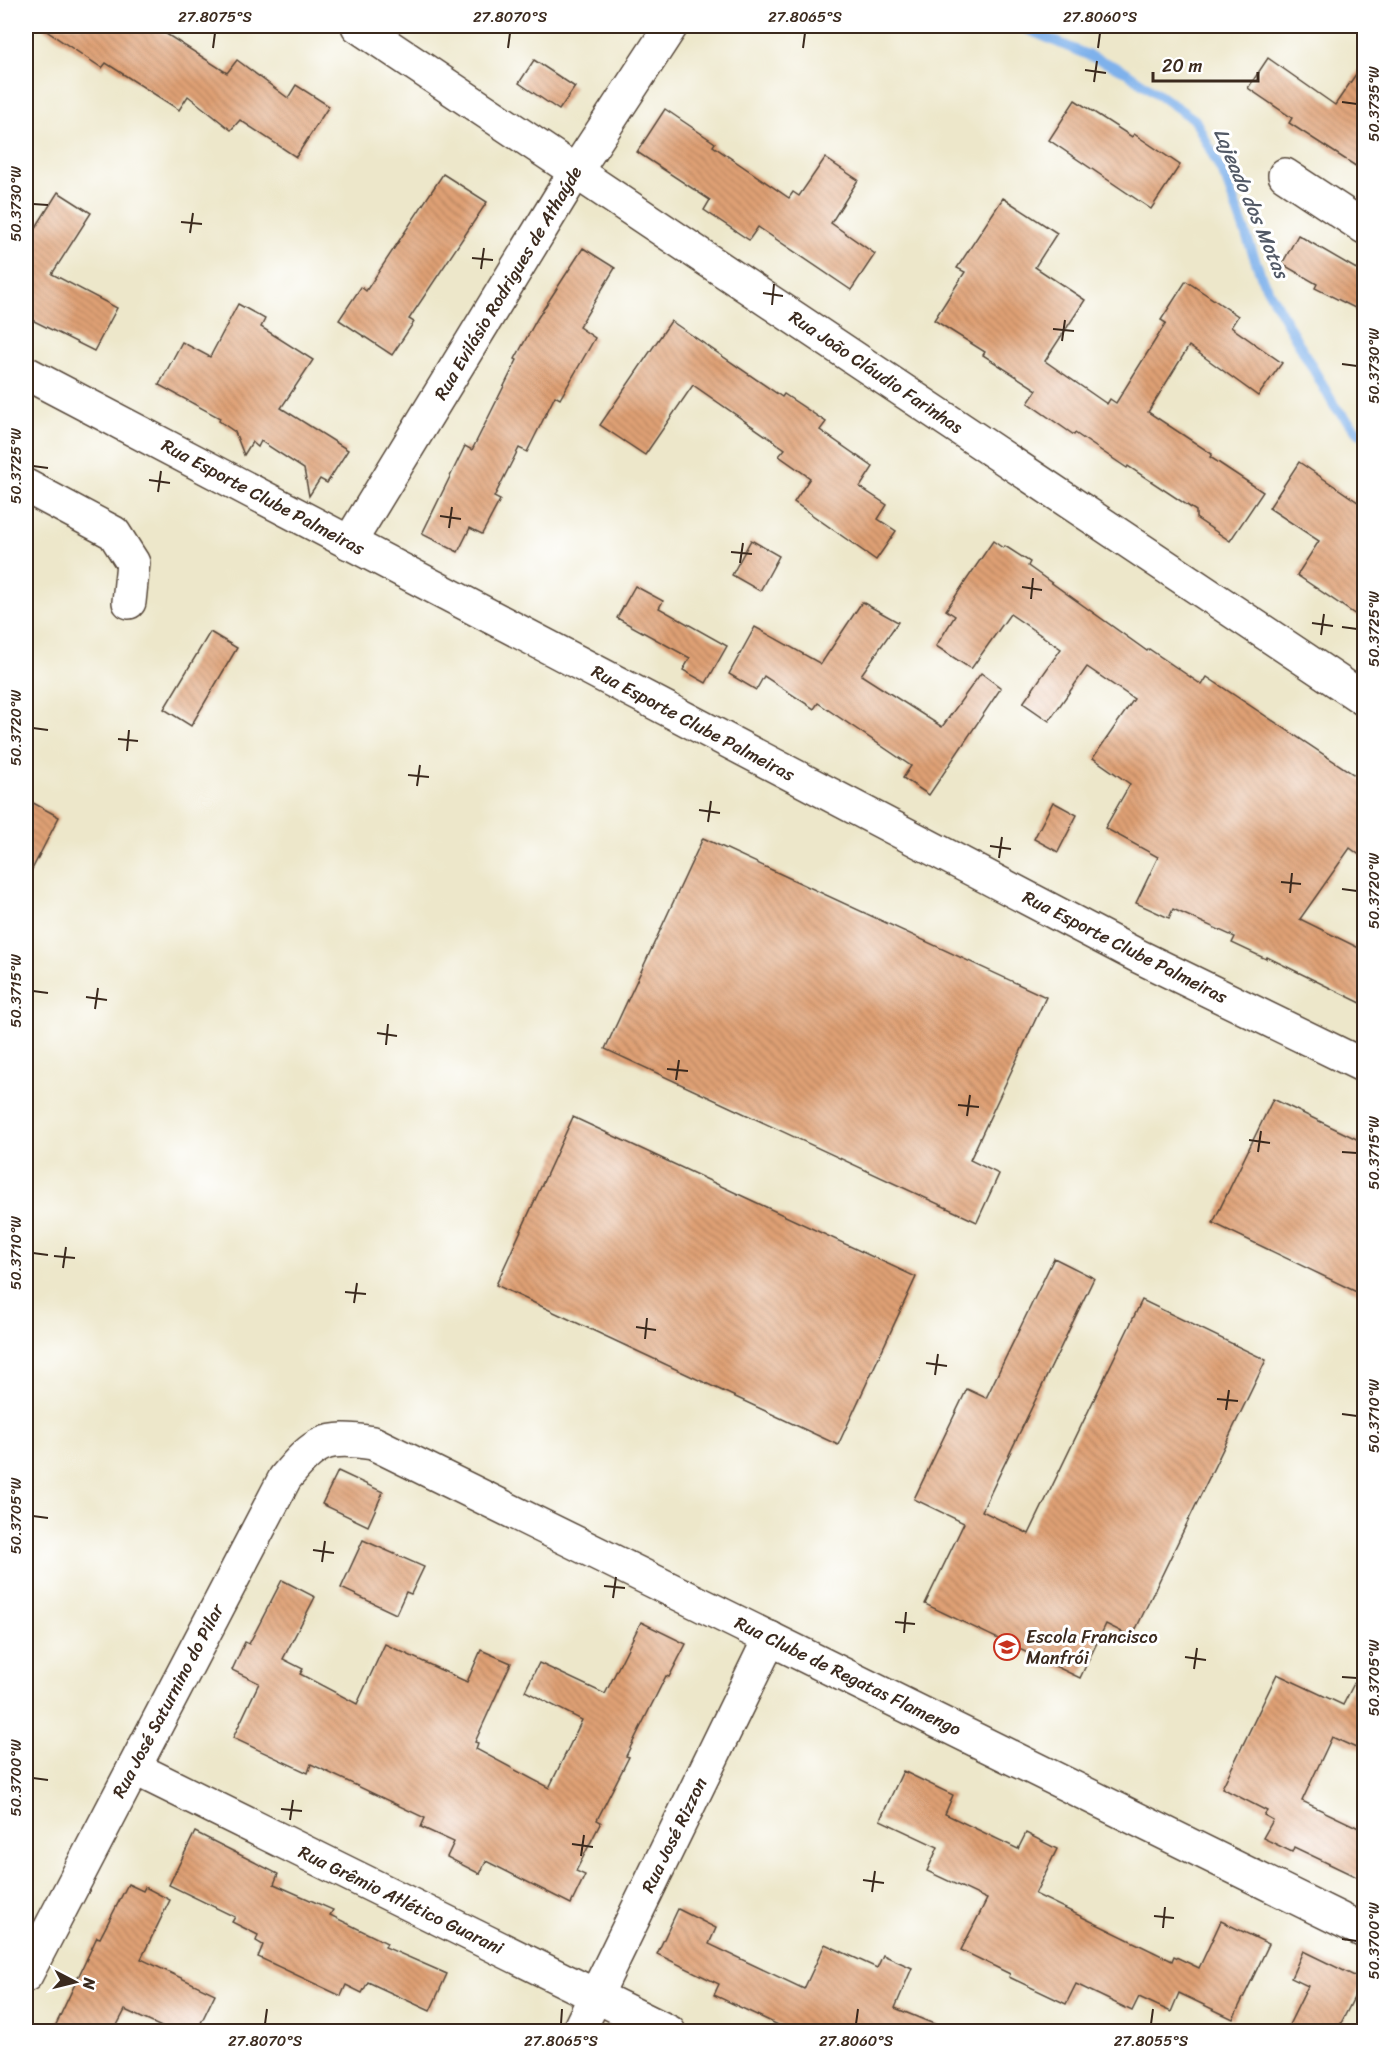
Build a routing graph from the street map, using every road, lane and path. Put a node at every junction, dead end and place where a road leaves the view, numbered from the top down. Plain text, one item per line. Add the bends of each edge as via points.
1 (358, 26) edge
2 (671, 26) edge
3 (576, 171) junction
4 (1285, 175) dead end
5 (1365, 227) edge
6 (26, 373) edge
7 (26, 486) edge
8 (349, 543) junction
9 (129, 602) dead end
10 (1365, 699) edge
11 (1365, 1066) edge
12 (327, 1441) joint
13 (770, 1638) junction
14 (134, 1768) junction
15 (1365, 1930) edge
16 (26, 1975) edge
17 (596, 1995) junction
18 (578, 2031) edge
19 (669, 2031) edge

1 - 3 street, Rua João Cláudio Farinhas
2 - 3 street, Rua Evilásio Rodrigues de Athaýde
3 - 8 street, Rua Evilásio Rodrigues de Athaýde
3 - 10 street, Rua João Cláudio Farinhas
4 - 5 street
6 - 8 street, Rua Esporte Clube Palmeiras
7 - 9 street via 114,533 133,563
8 - 11 street, Rua Esporte Clube Palmeiras via 1138,956
12 - 13 street, Rua Clube de Regatas Flamengo via 348,1438 373,1443
12 - 14 street, Rua José Saturnino do Pilar via 305,1455 285,1478
13 - 15 street, Rua Clube de Regatas Flamengo
13 - 17 street, Rua José Rizzon
14 - 16 street, Rua José Saturnino do Pilar
14 - 17 street, Rua Grêmio Atlético Guarani
17 - 18 street, Rua José Rizzon
17 - 19 street, Rua Grêmio Atlético Guarani

